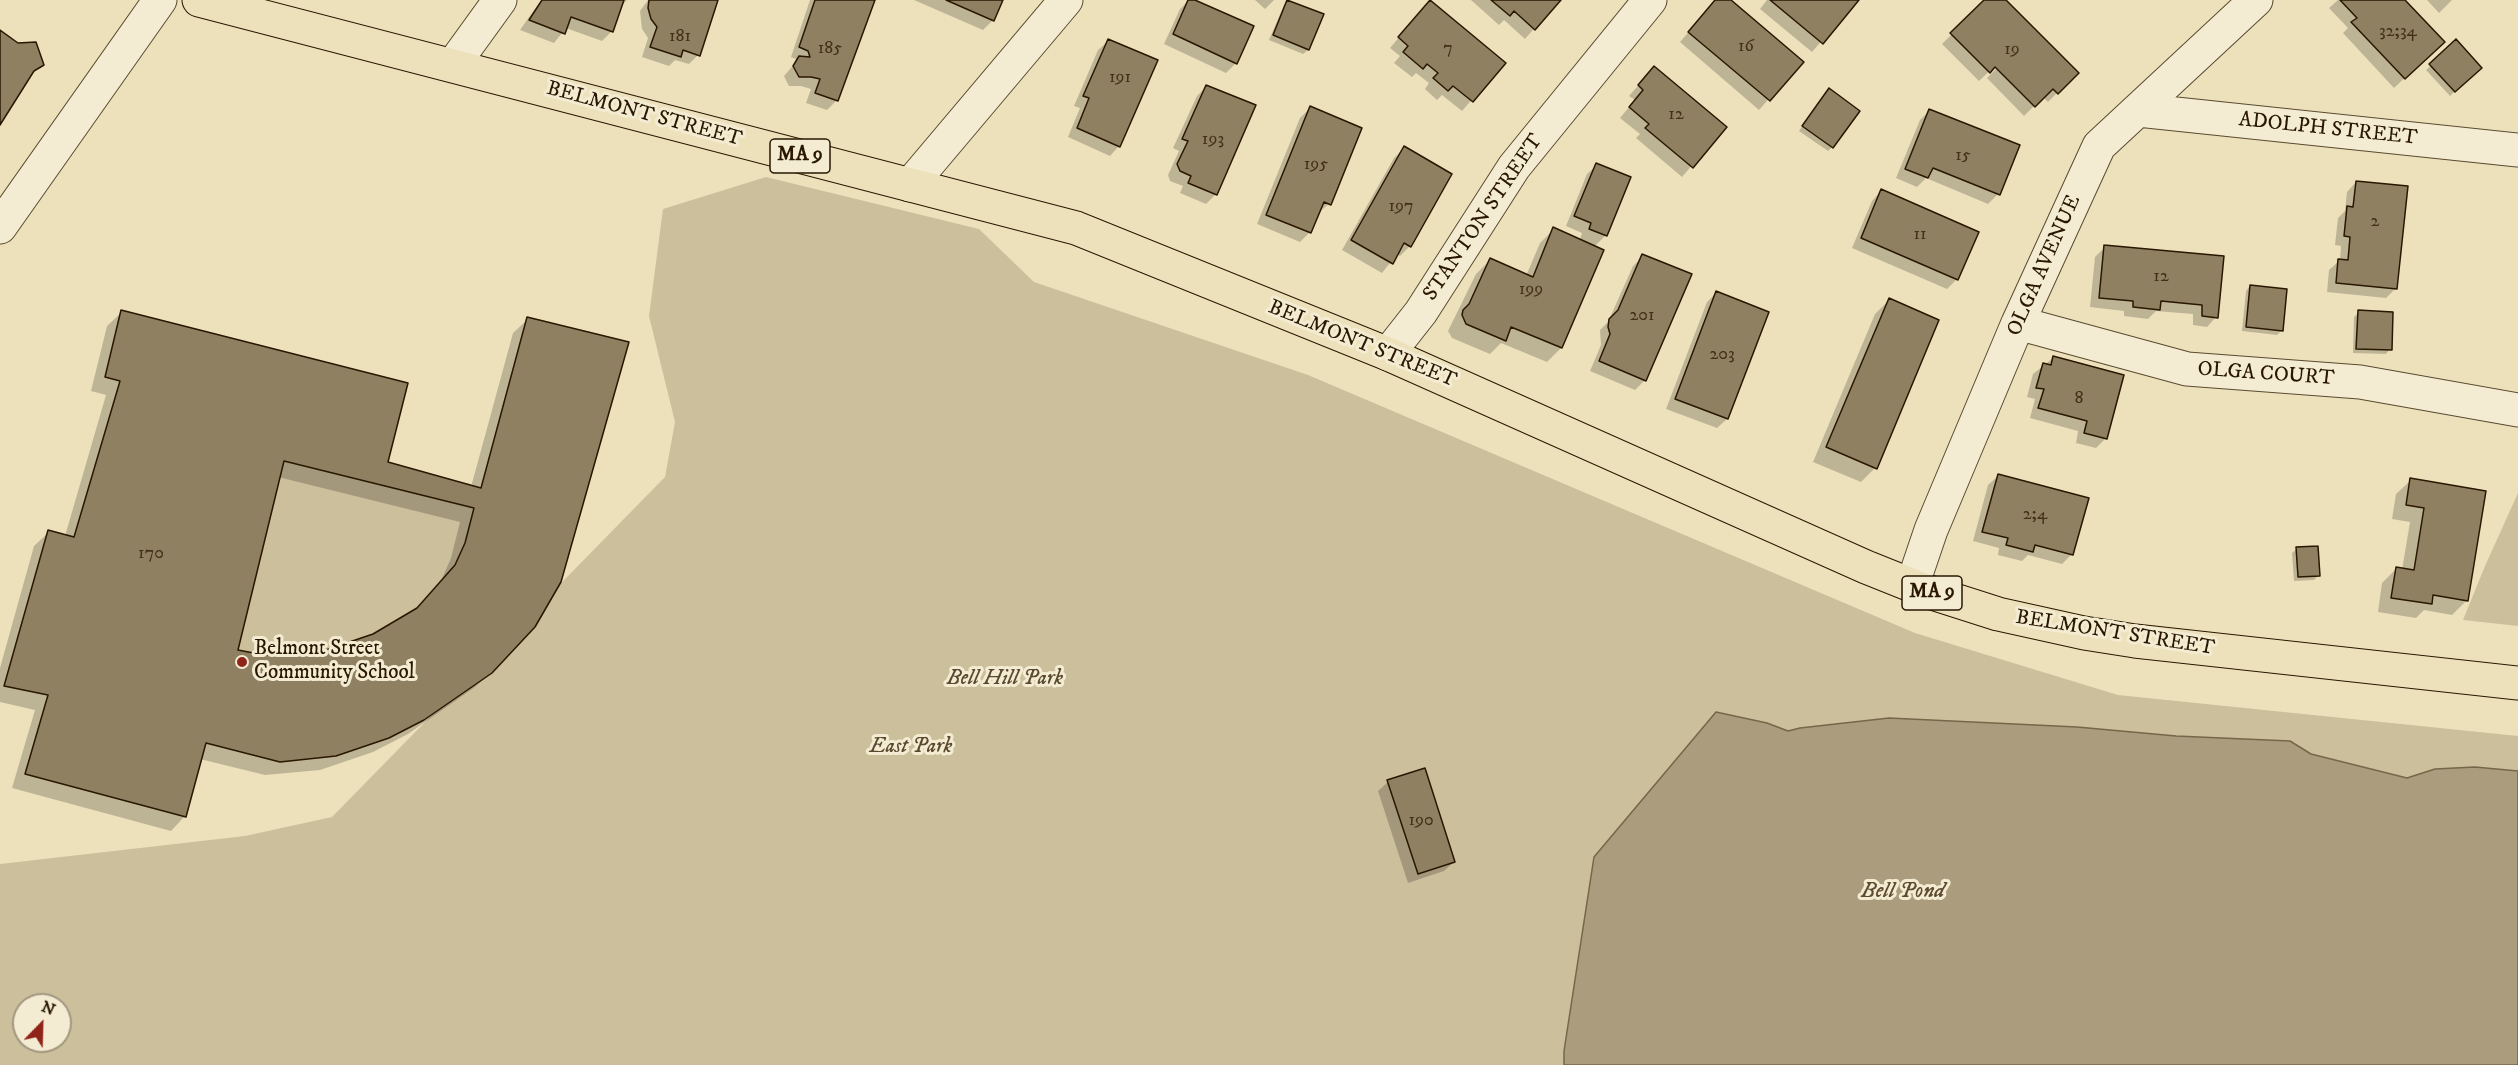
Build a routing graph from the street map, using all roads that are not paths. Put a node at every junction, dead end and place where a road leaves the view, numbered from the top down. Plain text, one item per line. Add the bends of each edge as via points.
1 (160, 0) edge
2 (199, 0) edge
3 (500, 0) edge
4 (1066, 0) edge
5 (1650, 0) edge
6 (2256, 0) edge
7 (453, 65) junction
8 (2138, 110) junction
9 (2518, 150) edge
10 (910, 184) junction
11 (0, 227) edge
12 (2018, 324) junction
13 (1388, 354) junction
14 (2518, 410) edge
15 (1912, 586) junction
16 (2518, 683) edge

1 - 11 street
2 - 7 highway, BELMONT STREET / MA 9
3 - 7 street
4 - 10 street
5 - 13 street, STANTON STREET via 1514,167 1420,312
6 - 8 street, OLGA AVENUE
7 - 10 highway, BELMONT STREET / MA 9
8 - 9 street, ADOLPH STREET
8 - 12 street, OLGA AVENUE via 2100,146
10 - 13 highway, BELMONT STREET / MA 9 via 1076,228
12 - 14 street, OLGA COURT via 2187,369 2360,382
12 - 15 street, OLGA AVENUE via 1931,530
13 - 15 highway, BELMONT STREET / MA 9
15 - 16 highway, BELMONT STREET / MA 9 via 1998,614 2084,633 2238,654

